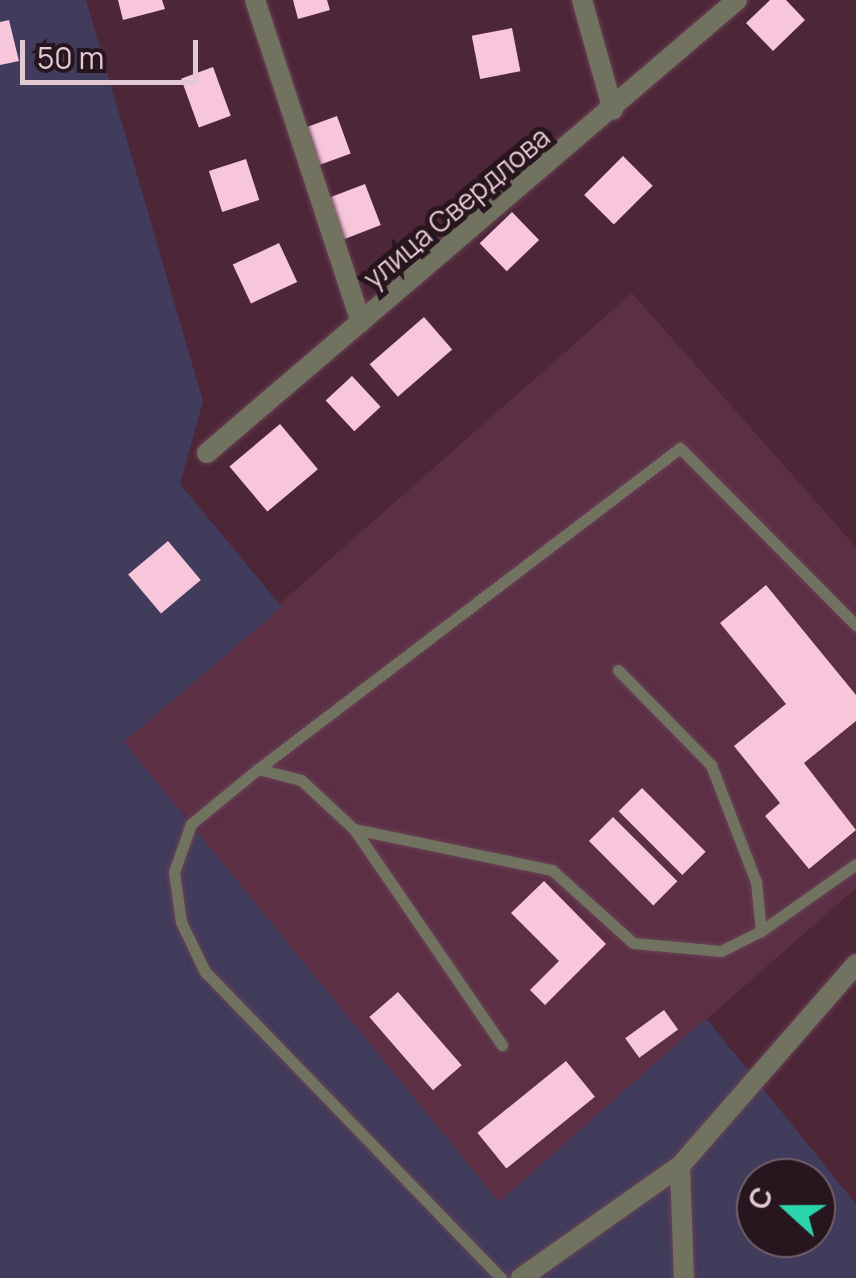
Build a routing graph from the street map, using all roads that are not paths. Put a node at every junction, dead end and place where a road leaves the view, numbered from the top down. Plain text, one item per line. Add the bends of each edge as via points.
1 (255, 0) edge
2 (582, 0) edge
3 (738, 0) edge
4 (613, 110) junction
5 (361, 322) junction
6 (207, 452) dead end
7 (856, 625) edge
8 (618, 670) dead end
9 (258, 769) junction
10 (354, 828) junction
11 (856, 864) edge
12 (761, 931) junction
13 (856, 964) edge
14 (502, 1045) dead end
15 (680, 1166) junction
16 (500, 1278) edge
17 (521, 1278) edge
18 (684, 1278) edge

1 - 5 street
2 - 4 street
3 - 4 street, улица Свердлова
4 - 5 street, улица Свердлова
5 - 6 street, улица Свердлова
7 - 9 lane via 680,448
8 - 12 lane via 711,766 756,882
9 - 10 lane via 301,780
9 - 16 lane via 190,824 174,872 181,922 205,972 274,1053
10 - 12 lane via 552,870 633,943 721,951
10 - 14 lane
11 - 12 lane
13 - 15 street
15 - 17 street
15 - 18 street

